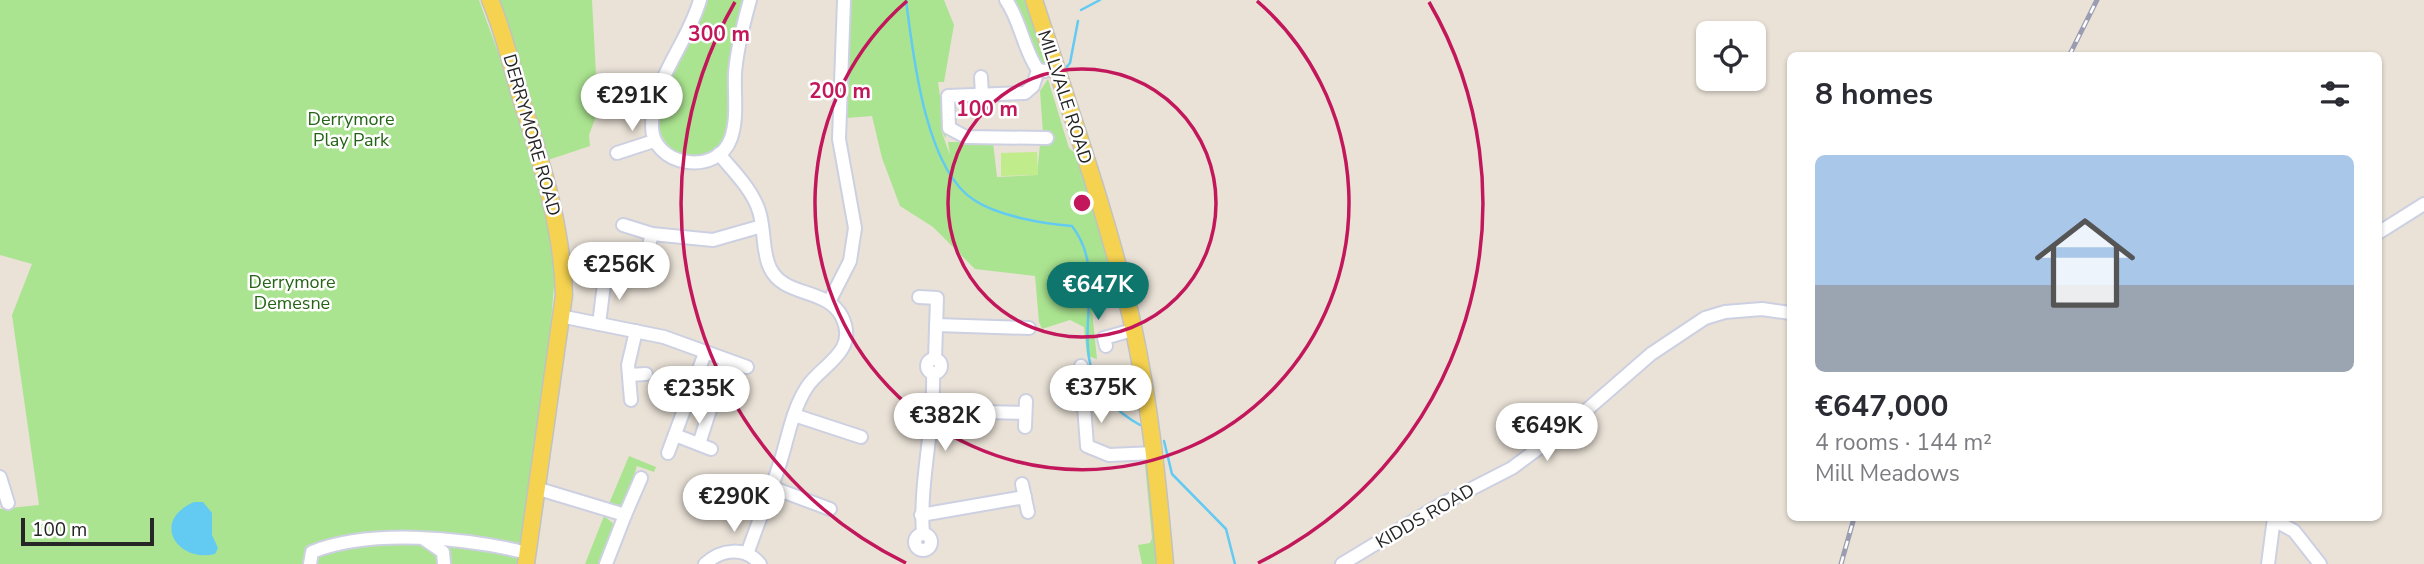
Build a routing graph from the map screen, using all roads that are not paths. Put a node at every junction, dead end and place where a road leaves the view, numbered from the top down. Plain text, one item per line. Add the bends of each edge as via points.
1 (490, 0) edge
2 (700, 0) edge
3 (750, 0) edge
4 (844, 0) edge
5 (1006, 0) edge
6 (1034, 0) edge
7 (1055, 68) junction
8 (1038, 71) junction
9 (981, 77) dead end
10 (612, 78) dead end
11 (657, 94) junction
12 (982, 95) junction
13 (1047, 138) dead end
14 (654, 141) junction
15 (617, 153) dead end
16 (719, 154) junction
17 (2424, 204) edge
18 (624, 225) dead end
19 (762, 226) junction
20 (2382, 230) edge
21 (652, 234) junction
22 (648, 249) dead end
23 (605, 276) dead end
24 (919, 297) dead end
25 (829, 302) junction
26 (1787, 313) edge
27 (560, 316) junction
28 (599, 324) junction
29 (936, 325) junction
30 (1029, 328) dead end
31 (1133, 330) junction
32 (636, 331) junction
33 (1106, 346) dead end
34 (705, 352) junction
35 (726, 360) junction
36 (1081, 366) dead end
37 (747, 367) dead end
38 (646, 374) dead end
39 (629, 375) junction
40 (631, 400) dead end
41 (1063, 400) dead end
42 (1084, 401) junction
43 (934, 411) junction
44 (794, 415) junction
45 (1025, 427) dead end
46 (857, 431) dead end
47 (675, 436) junction
48 (668, 453) dead end
49 (1155, 453) junction
50 (0, 477) edge
51 (641, 478) dead end
52 (771, 487) junction
53 (539, 489) junction
54 (8, 503) dead end
55 (824, 511) dead end
56 (1028, 512) dead end
57 (625, 515) junction
58 (921, 515) junction
59 (2274, 521) edge
60 (2277, 521) edge
61 (424, 539) junction
62 (747, 554) junction
63 (527, 558) edge
64 (310, 564) edge
65 (444, 564) edge
66 (606, 564) edge
67 (705, 564) edge
68 (761, 564) edge
69 (924, 564) edge
70 (1165, 564) edge
71 (1342, 564) edge
72 (2268, 564) edge
73 (2319, 564) edge

1 - 27 main road, DERRYMORE ROAD via 549,187 563,255
2 - 11 street
3 - 16 street via 738,43 732,136
4 - 25 street via 839,139 855,228 850,261
5 - 8 street
6 - 7 main road, MILLVALE ROAD
7 - 8 street
7 - 31 main road, MILLVALE ROAD via 1106,226
8 - 12 street via 1029,91
9 - 12 street
10 - 11 street
11 - 14 street via 651,129
12 - 13 street via 948,96 949,128 954,134
14 - 15 street
14 - 16 street via 678,161 699,162
16 - 19 street via 754,201
17 - 20 street
18 - 21 street
19 - 21 street via 713,240
19 - 25 street via 768,266 774,276
21 - 22 street
23 - 28 street via 609,293
24 - 29 street via 937,298
25 - 44 street via 843,318 846,340 836,360 806,388
26 - 71 street, KIDDS ROAD via 1762,309 1706,318 1651,354 1512,468 1439,505
27 - 28 street
27 - 53 main road, DERRYMORE ROAD
28 - 32 street
29 - 30 street
29 - 43 street via 935,359 941,365 933,373
31 - 33 street via 1104,338
31 - 49 main road, MILLVALE ROAD
32 - 34 street
32 - 39 street
34 - 35 street
34 - 47 street
35 - 37 street
35 - 47 street via 705,447
36 - 42 street
38 - 39 street
39 - 40 street
41 - 42 street
42 - 49 street via 1084,437 1091,450 1109,455
43 - 45 street via 1026,407
43 - 58 street
44 - 46 street
44 - 52 street
47 - 48 street
49 - 70 main road, MILLVALE ROAD
50 - 54 street
51 - 57 street
52 - 55 street
52 - 62 street
53 - 57 street
53 - 63 main road, DERRYMORE ROAD
56 - 58 street via 1024,490
57 - 66 street
58 - 69 street via 923,534 931,540 923,550
59 - 72 street
60 - 73 street via 2294,531
61 - 63 street via 487,543
61 - 64 street via 328,545 312,552
61 - 65 street via 443,552
62 - 67 street via 723,552
62 - 68 street

